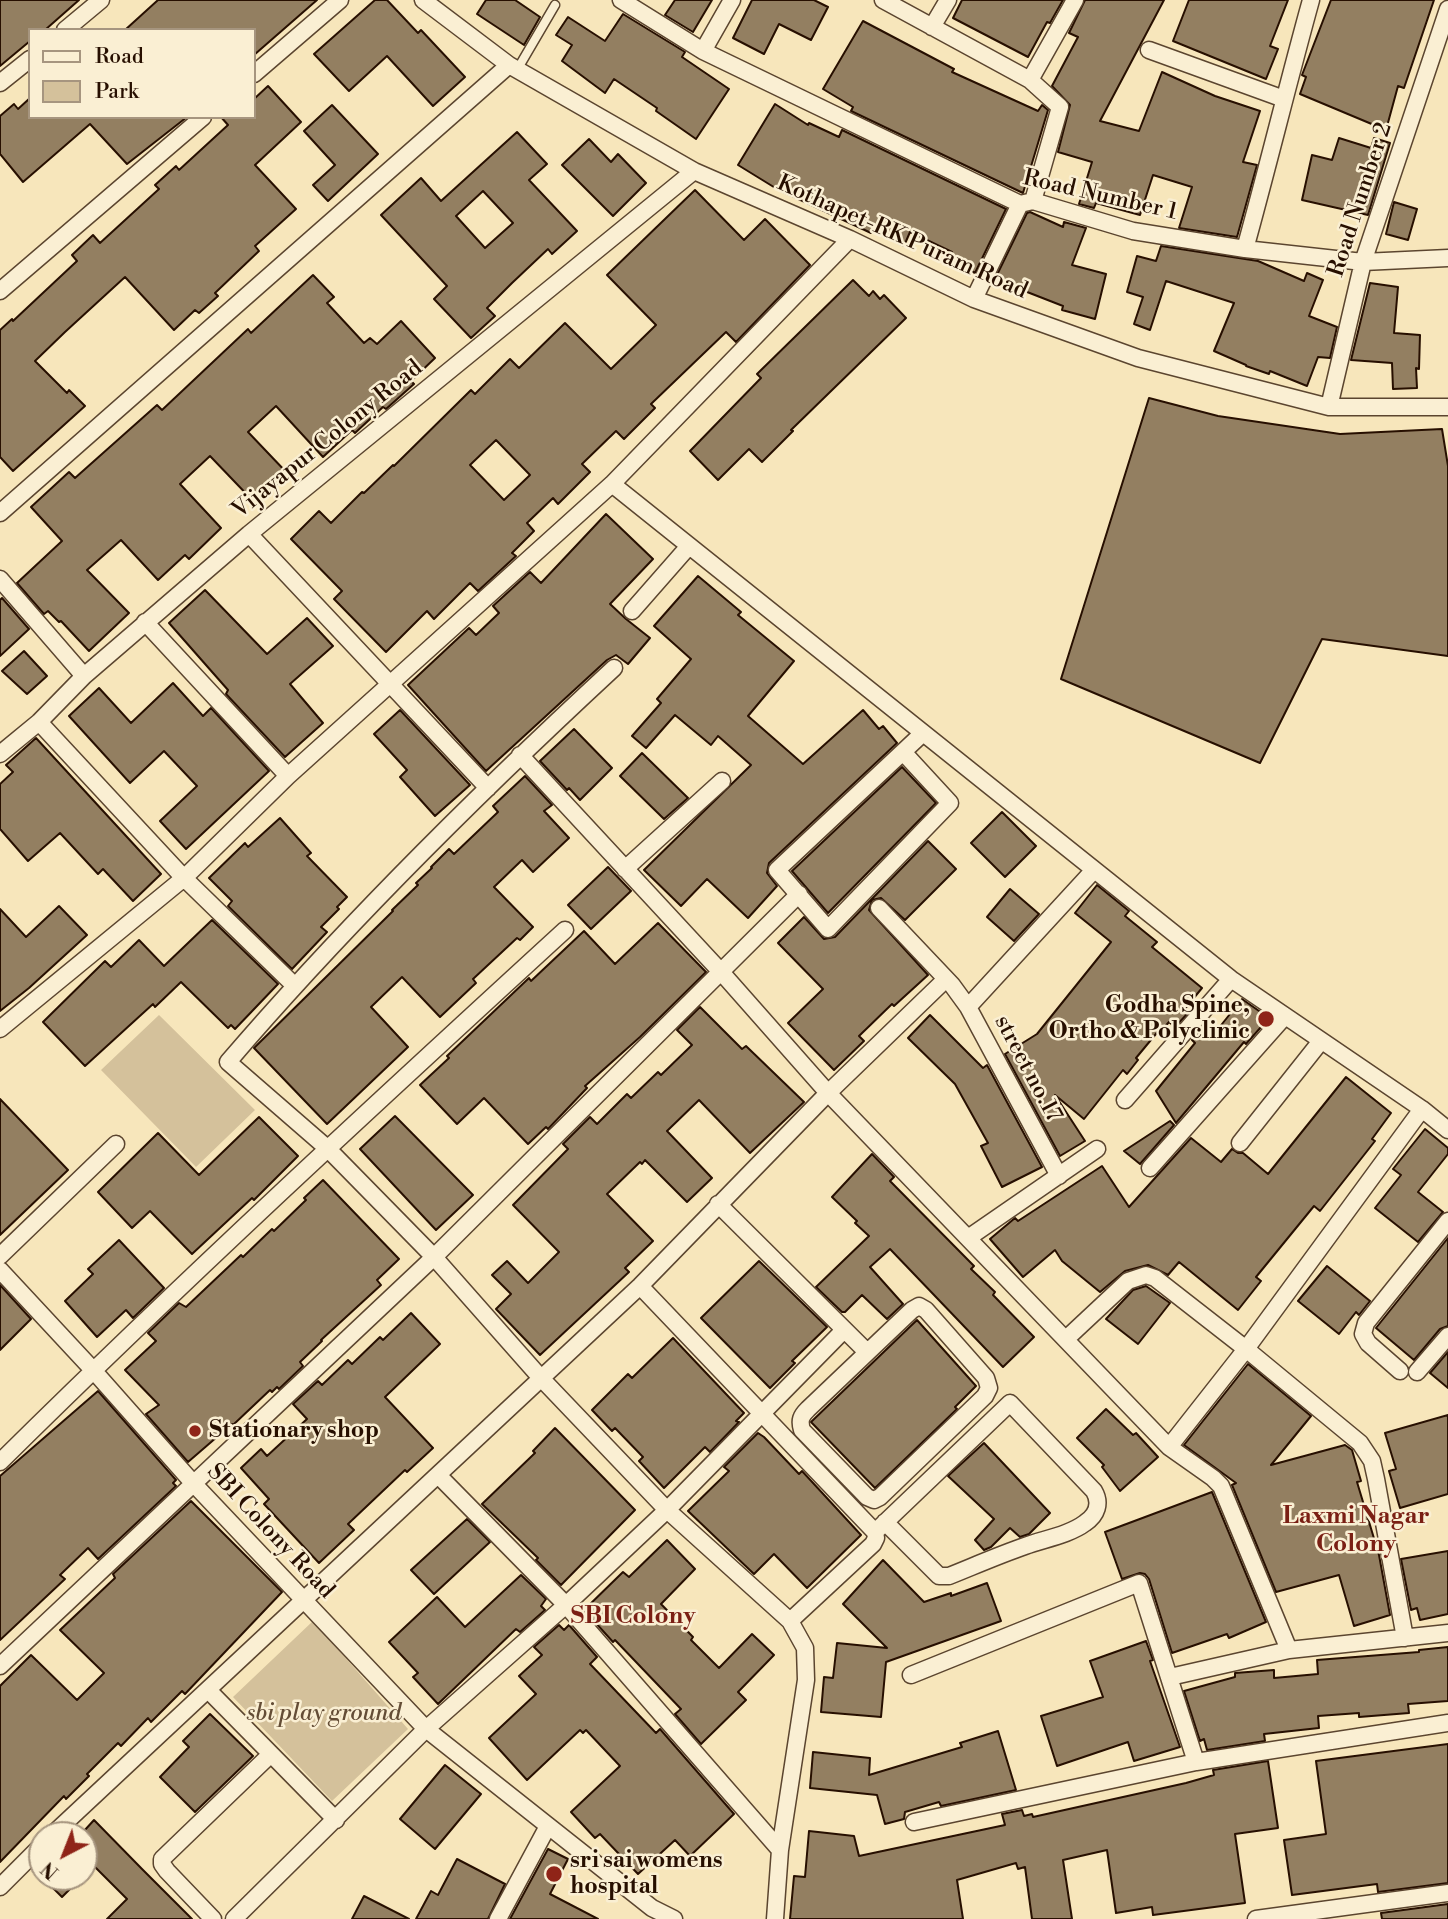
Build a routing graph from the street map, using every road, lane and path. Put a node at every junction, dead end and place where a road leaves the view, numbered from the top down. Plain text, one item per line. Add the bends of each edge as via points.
1 (101, 0) edge
2 (340, 0) edge
3 (423, 0) edge
4 (621, 0) edge
5 (732, 0) edge
6 (883, 0) edge
7 (948, 0) edge
8 (1075, 0) edge
9 (1311, 0) edge
10 (555, 5) dead end
11 (1448, 9) edge
12 (932, 27) junction
13 (67, 28) edge
14 (1149, 50) dead end
15 (703, 51) junction
16 (28, 61) edge
17 (513, 67) junction
18 (256, 72) edge
19 (1030, 80) junction
20 (0, 83) edge
21 (1284, 99) junction
22 (201, 119) edge
23 (694, 171) junction
24 (1026, 203) junction
25 (850, 239) junction
26 (1245, 249) junction
27 (1448, 258) edge
28 (1363, 262) junction
29 (0, 291) edge
30 (974, 299) junction
31 (1329, 407) junction
32 (1448, 408) edge
33 (612, 484) junction
34 (0, 513) edge
35 (249, 534) junction
36 (689, 545) junction
37 (0, 579) edge
38 (632, 611) dead end
39 (145, 622) junction
40 (614, 668) dead end
41 (84, 676) junction
42 (389, 682) junction
43 (38, 722) junction
44 (922, 734) junction
45 (943, 751) junction
46 (902, 752) junction
47 (0, 754) edge
48 (520, 755) junction
49 (922, 773) junction
50 (288, 776) junction
51 (722, 781) dead end
52 (488, 788) junction
53 (625, 869) junction
54 (1094, 870) junction
55 (184, 878) junction
56 (799, 894) junction
57 (879, 908) dead end
58 (565, 930) dead end
59 (722, 973) junction
60 (1231, 979) junction
61 (949, 982) junction
62 (294, 985) junction
63 (968, 1007) junction
64 (1285, 1016) junction
65 (0, 1029) edge
66 (1321, 1041) junction
67 (828, 1093) junction
68 (1125, 1100) dead end
69 (1422, 1109) junction
70 (1448, 1130) edge
71 (1240, 1143) dead end
72 (116, 1144) dead end
73 (327, 1148) junction
74 (1097, 1149) dead end
75 (1150, 1168) dead end
76 (1059, 1176) junction
77 (718, 1204) junction
78 (1448, 1221) edge
79 (968, 1238) junction
80 (0, 1256) edge
81 (434, 1257) junction
82 (0, 1270) edge
83 (640, 1286) junction
84 (845, 1330) junction
85 (1448, 1336) edge
86 (1066, 1339) junction
87 (1246, 1349) junction
88 (867, 1352) junction
89 (93, 1370) junction
90 (1400, 1371) dead end
91 (1417, 1373) dead end
92 (540, 1377) junction
93 (787, 1388) junction
94 (808, 1409) junction
95 (761, 1414) junction
96 (1169, 1447) junction
97 (0, 1462) edge
98 (438, 1475) junction
99 (192, 1483) junction
100 (667, 1510) junction
101 (880, 1527) junction
102 (304, 1601) junction
103 (566, 1605) junction
104 (790, 1621) junction
105 (1448, 1633) edge
106 (1405, 1638) junction
107 (1289, 1650) junction
108 (0, 1666) edge
109 (911, 1675) dead end
110 (1170, 1677) junction
111 (208, 1690) junction
112 (1448, 1723) edge
113 (426, 1729) junction
114 (271, 1754) junction
115 (1196, 1762) junction
116 (336, 1820) junction
117 (67, 1821) edge
118 (914, 1822) dead end
119 (548, 1826) junction
120 (780, 1850) junction
121 (28, 1859) edge
122 (0, 1887) edge
123 (1448, 1893) edge
124 (650, 1914) edge
125 (213, 1919) edge
126 (234, 1919) edge
127 (498, 1919) edge
128 (674, 1919) edge
129 (775, 1919) edge
130 (1261, 1919) edge

1 - 13 street
2 - 18 street
3 - 17 street, Kothapet-RK Puram Road
4 - 15 street, Road Number 1
5 - 15 street
6 - 12 street
7 - 12 street
8 - 19 street
9 - 21 street
10 - 17 lane
11 - 28 street, Road Number 2
12 - 19 street
14 - 21 street
15 - 24 street, Road Number 1
16 - 20 street
17 - 23 street, Kothapet-RK Puram Road
17 - 34 street
19 - 24 street via 1060,107
21 - 26 street
22 - 29 street
23 - 25 street, Kothapet-RK Puram Road
23 - 35 street, Vijayapur Colony Road
24 - 26 street, Road Number 1 via 1133,231
24 - 30 street
25 - 30 street, Kothapet-RK Puram Road
25 - 33 street
26 - 28 street, Road Number 1
27 - 28 street, Road Number 1
28 - 31 street, Road Number 2
30 - 31 street, Kothapet-RK Puram Road via 1138,358
31 - 32 street, Kothapet-RK Puram Road
33 - 36 street
33 - 42 street
35 - 39 street, Vijayapur Colony Road
35 - 42 street
36 - 38 street
36 - 44 street
37 - 41 street
39 - 41 street, Vijayapur Colony Road
39 - 50 street
40 - 48 street
41 - 43 street, Vijayapur Colony Road
42 - 50 street
42 - 52 street
43 - 47 street, Vijayapur Colony Road
43 - 55 street
44 - 45 street
44 - 46 street
45 - 49 street
45 - 54 street
46 - 49 street
46 - 56 street via 777,870
48 - 52 street
48 - 53 street
49 - 56 street via 950,803 828,929
50 - 55 street
51 - 53 street
52 - 62 street
53 - 59 street
54 - 60 street
54 - 63 street
55 - 62 street
55 - 65 street
56 - 59 street
57 - 61 street, street no.17
58 - 73 street
59 - 67 street
59 - 81 street
60 - 64 street
60 - 68 street
61 - 63 street, street no.17
61 - 67 street
62 - 73 street via 228,1062
63 - 76 street, street no.17
64 - 66 street
64 - 75 street
66 - 69 street
66 - 71 street
67 - 77 street
67 - 79 street
69 - 70 street
69 - 87 street
72 - 80 street
73 - 81 street
73 - 89 street
74 - 76 street
76 - 79 street
77 - 83 street
77 - 84 street
78 - 90 street via 1366,1323 1363,1334 1368,1343
79 - 86 street
81 - 92 street
81 - 99 street
82 - 89 street, SBI Colony Road
83 - 92 street
83 - 95 street
84 - 88 street
84 - 93 street
85 - 91 street
86 - 87 street via 1128,1281 1146,1275
86 - 96 street
87 - 96 street
87 - 106 street via 1360,1443 1372,1461
88 - 94 street
88 - 94 street via 919,1306 986,1378 989,1388 874,1500 802,1430 802,1416
89 - 97 street
89 - 99 street, SBI Colony Road
92 - 98 street
92 - 100 street
93 - 94 street
93 - 95 street
95 - 100 street
95 - 101 street
96 - 107 street via 1220,1486
98 - 102 street
98 - 103 street
99 - 102 street, SBI Colony Road
99 - 108 street
100 - 103 street
100 - 104 street
101 - 101 street via 1010,1403 1099,1499 1088,1522 1075,1529 949,1576 939,1576
101 - 104 street via 873,1544
102 - 111 street
102 - 113 street, SBI Colony Road
103 - 113 street
103 - 120 street
104 - 120 street via 805,1647 806,1680
105 - 106 street
106 - 107 street
107 - 110 street
109 - 110 street via 1139,1583
110 - 115 street
111 - 114 street
111 - 117 street
112 - 115 street
113 - 116 street
113 - 119 street, SBI Colony Road
114 - 116 street
114 - 125 street via 162,1858 167,1871
115 - 118 street
116 - 126 street
119 - 124 street, SBI Colony Road
119 - 127 street
120 - 129 street
121 - 122 street
123 - 130 street
124 - 128 street, SBI Colony Road

